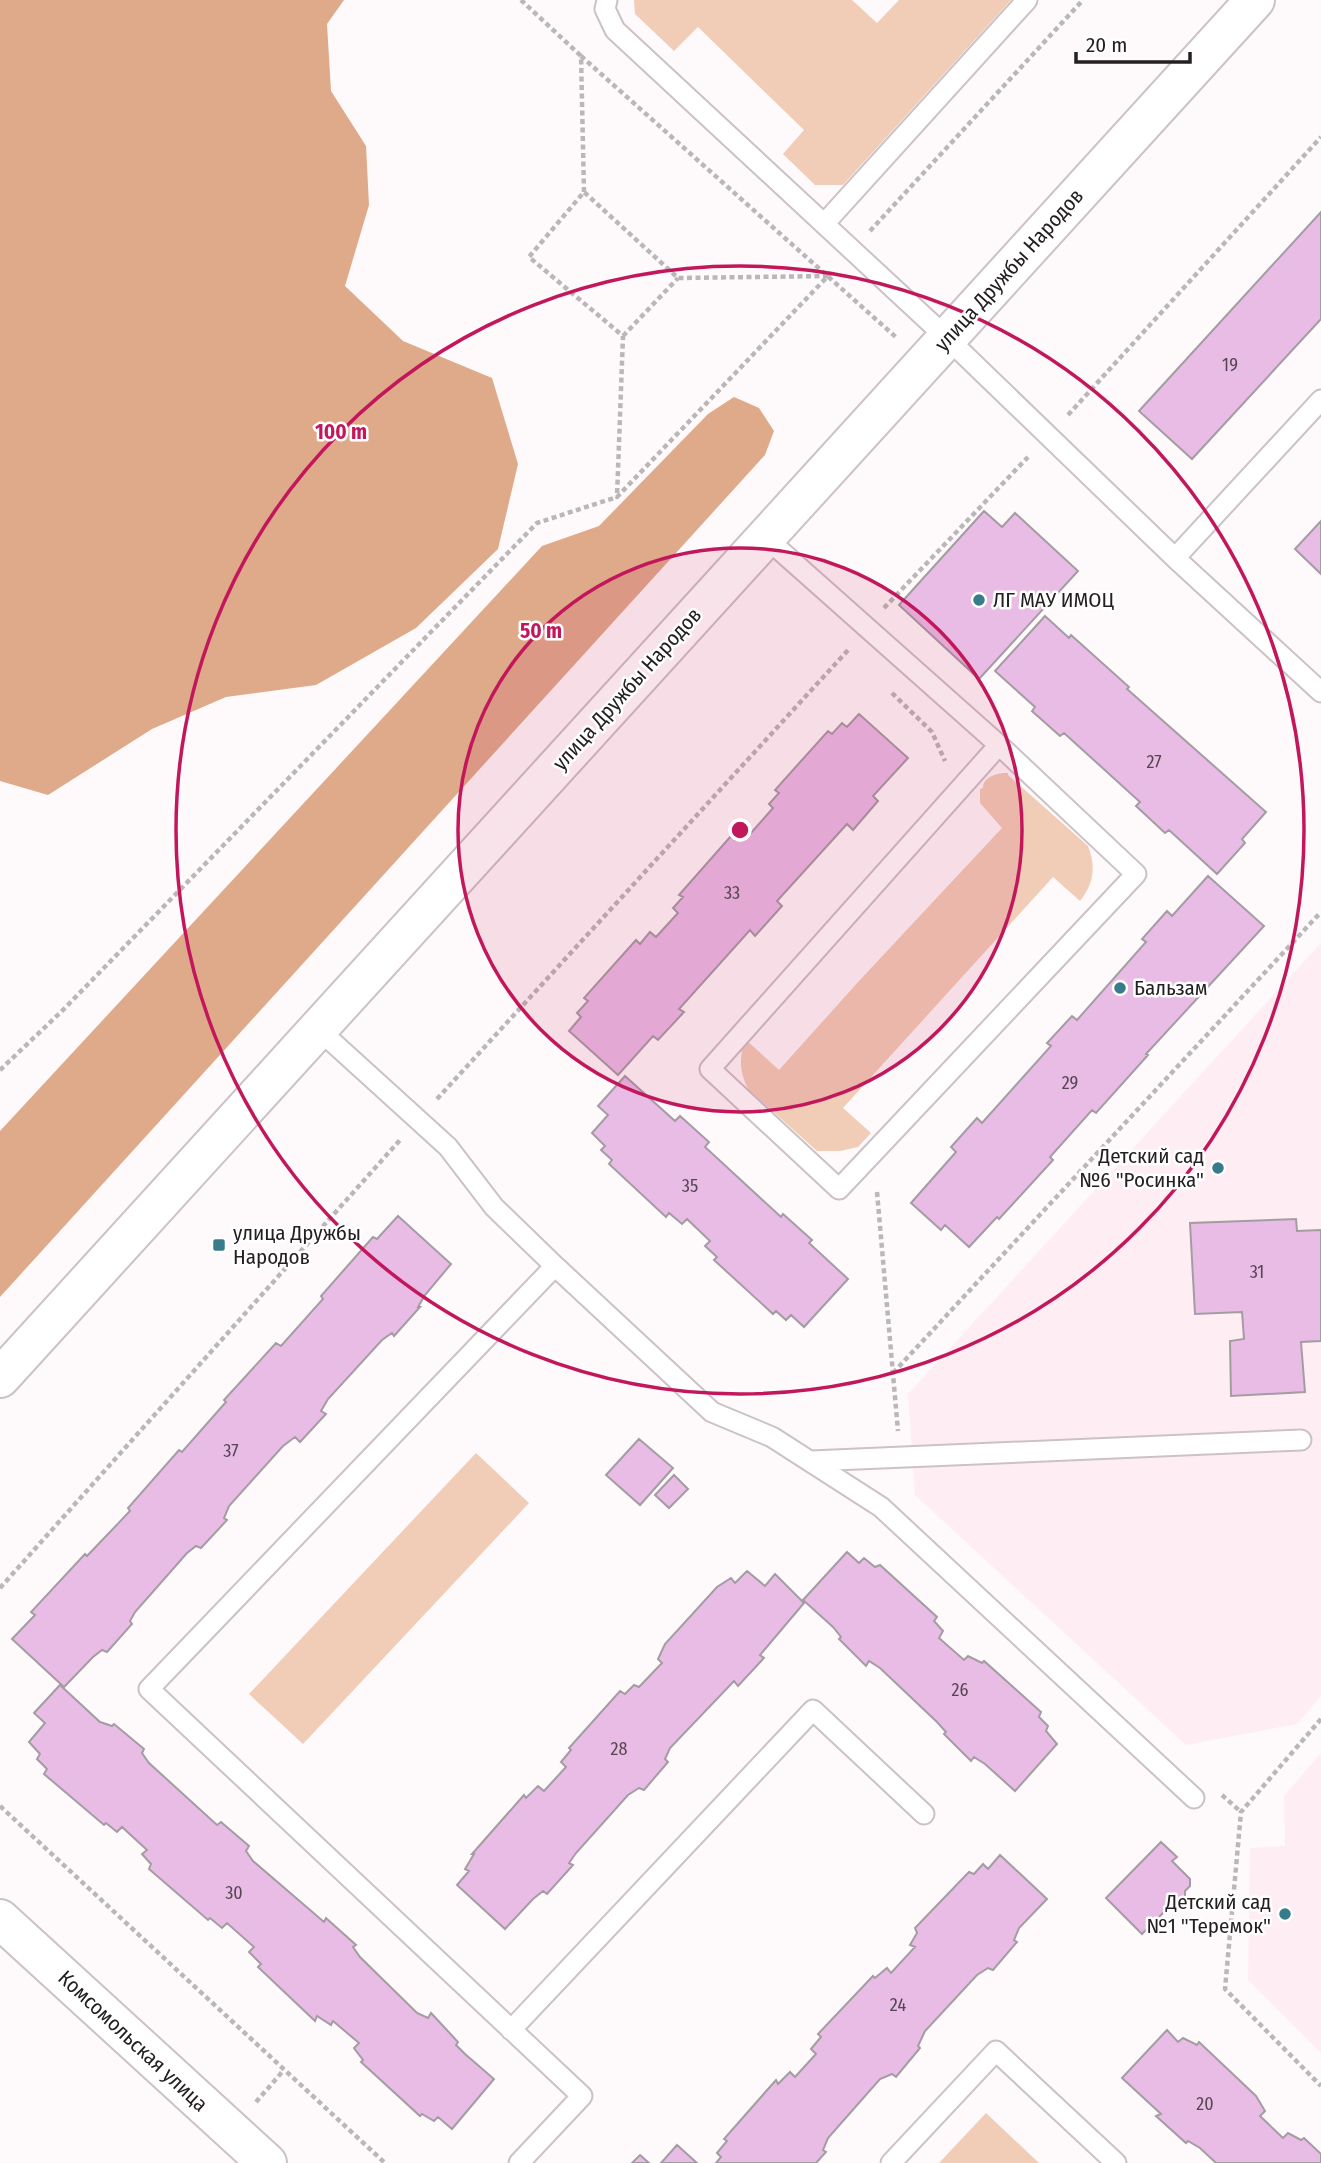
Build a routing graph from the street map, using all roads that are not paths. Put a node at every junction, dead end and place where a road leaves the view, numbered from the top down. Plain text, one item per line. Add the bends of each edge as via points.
1 (607, 0) edge
2 (1027, 0) edge
3 (1255, 0) edge
4 (824, 224) junction
5 (947, 338) junction
6 (1321, 400) edge
7 (765, 537) junction
8 (1175, 558) junction
9 (1321, 692) edge
10 (999, 745) junction
11 (317, 1028) junction
12 (555, 1266) junction
13 (0, 1378) edge
14 (1301, 1440) dead end
15 (811, 1461) junction
16 (1194, 1798) dead end
17 (924, 1814) dead end
18 (0, 1919) edge
19 (511, 2030) junction
20 (267, 2163) edge
21 (519, 2163) edge
22 (891, 2163) edge
23 (1116, 2163) edge

1 - 4 lane via 605,9 615,30
2 - 4 lane
3 - 5 street, улица Дружбы Народов
4 - 5 lane
5 - 7 street, улица Дружбы Народов
5 - 8 lane
6 - 8 lane
7 - 10 lane
7 - 11 street, улица Дружбы Народов
8 - 9 lane
10 - 10 lane via 1136,874 839,1189 710,1069
11 - 12 lane via 448,1147 494,1207
11 - 13 street, улица Дружбы Народов
12 - 15 lane via 712,1412 772,1437
12 - 19 lane via 149,1689
14 - 15 lane
15 - 16 lane via 881,1507
17 - 19 lane via 813,1710
18 - 20 street, Комсомольская улица
19 - 21 lane via 582,2096
22 - 23 lane via 996,2051

